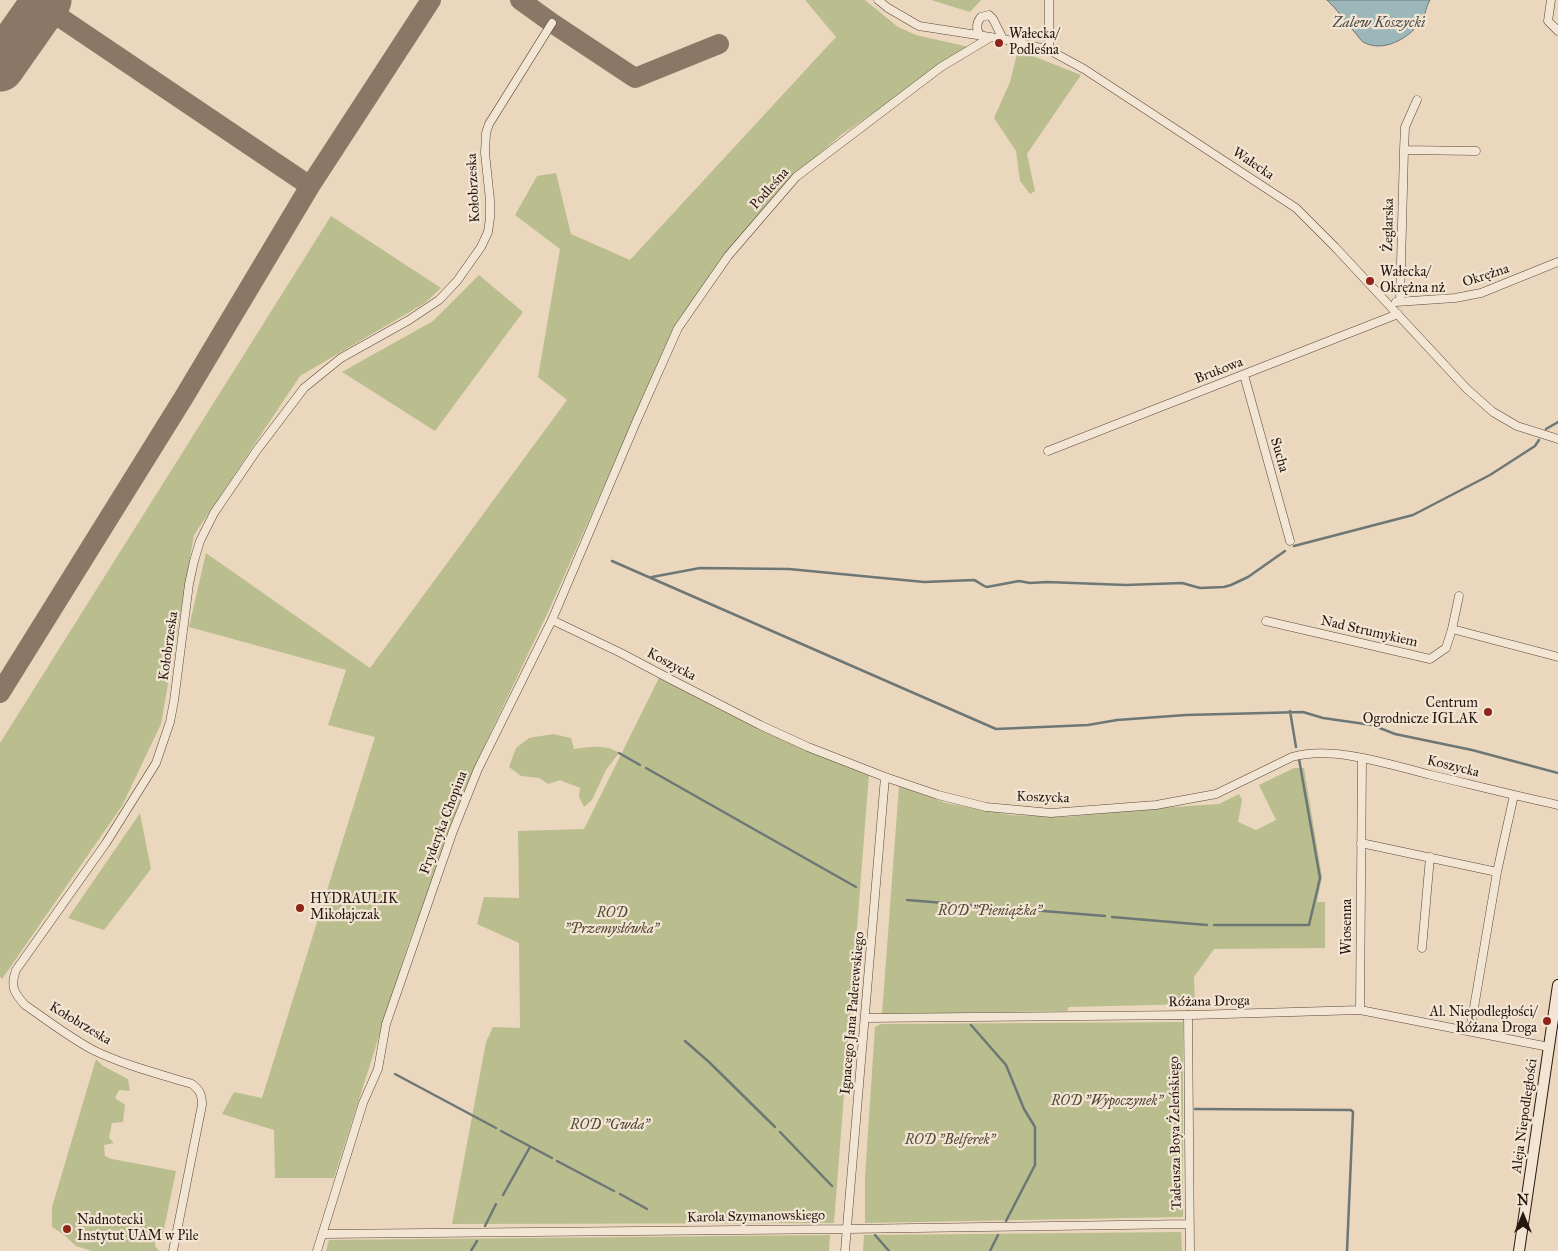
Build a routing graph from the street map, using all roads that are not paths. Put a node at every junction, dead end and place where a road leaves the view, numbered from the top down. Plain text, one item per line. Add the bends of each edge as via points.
1 (878, 0) edge
2 (1049, 0) edge
3 (1551, 0) edge
4 (552, 23) dead end
5 (1558, 31) edge
6 (980, 35) junction
7 (991, 37) junction
8 (1003, 39) junction
9 (1049, 50) junction
10 (1417, 100) dead end
11 (1404, 150) junction
12 (1476, 151) dead end
13 (1558, 262) edge
14 (1400, 300) junction
15 (1390, 306) junction
16 (1398, 314) junction
17 (1244, 375) junction
18 (637, 420) joint
19 (1558, 439) edge
20 (1048, 451) dead end
21 (1290, 541) dead end
22 (1459, 596) dead end
23 (552, 620) junction
24 (1266, 621) dead end
25 (1452, 629) junction
26 (1558, 657) edge
27 (1362, 758) junction
28 (885, 777) junction
29 (1514, 795) junction
30 (1558, 805) edge
31 (1361, 843) junction
32 (1430, 857) junction
33 (1497, 872) junction
34 (1422, 948) dead end
35 (1558, 985) edge
36 (1360, 1010) junction
37 (1188, 1015) junction
38 (865, 1018) junction
39 (1470, 1031) junction
40 (1549, 1048) junction
41 (1190, 1224) junction
42 (847, 1229) junction
43 (322, 1234) junction
44 (172, 1251) edge
45 (317, 1251) edge
46 (846, 1251) edge
47 (1190, 1251) edge
48 (1519, 1251) edge

1 - 6 street, Wałecka via 919,26
2 - 9 street
3 - 5 street via 1548,21
4 - 44 street, Kołobrzeska via 486,134 484,153 490,200 488,232 457,282 438,300 341,358 304,388 214,513 194,561 174,701 156,762 110,836 14,976 14,990 19,998 76,1040 120,1062 192,1084 201,1093 202,1104
6 - 7 street, Wałecka
6 - 8 street via 978,22 982,16 988,15
7 - 8 street, Wałecka
7 - 18 street, Podleśna via 941,67 796,177 728,256 678,328
8 - 9 street, Wałecka
9 - 15 street, Wałecka via 1084,68 1296,208
10 - 11 street, Żeglarska via 1404,126
11 - 12 street
11 - 14 street, Żeglarska
13 - 14 street, Okrężna via 1481,293 1455,298
14 - 15 street, Okrężna
15 - 16 street, Wałecka
16 - 17 street, Brukowa
16 - 19 street, Wałecka via 1467,389 1493,412 1517,426
17 - 20 street, Brukowa
17 - 21 street, Sucha
18 - 23 street, Fryderyka Chopina
22 - 25 street, Nad Strumykiem
23 - 28 street, Koszycka via 760,725
23 - 43 street, Fryderyka Chopina via 478,769 453,830 386,1024 378,1069 362,1103
24 - 25 street, Nad Strumykiem via 1430,659 1446,648
25 - 26 street
27 - 28 street, Koszycka via 1303,754 1216,794 1156,805 1051,813 986,808
27 - 29 street, Koszycka
27 - 31 street, Wiosenna
28 - 38 street, Ignacego Jana Paderewskiego
29 - 30 street, Koszycka
29 - 33 street
31 - 32 street
31 - 36 street, Wiosenna
32 - 33 street
32 - 34 street
33 - 39 street
35 - 40 street, Aleja Niepodległości
36 - 37 street, Różana Droga
36 - 39 street, Różana Droga
37 - 38 street, Różana Droga
37 - 41 street, Tadeusza Boya Żeleńskiego
38 - 42 street, Ignacego Jana Paderewskiego
39 - 40 street, Różana Droga
40 - 48 street, Aleja Niepodległości
41 - 42 street, Karola Szymanowskiego
41 - 47 street, Tadeusza Boya Żeleńskiego
42 - 43 street, Karola Szymanowskiego
42 - 46 street, Ignacego Jana Paderewskiego
43 - 45 street, Fryderyka Chopina

